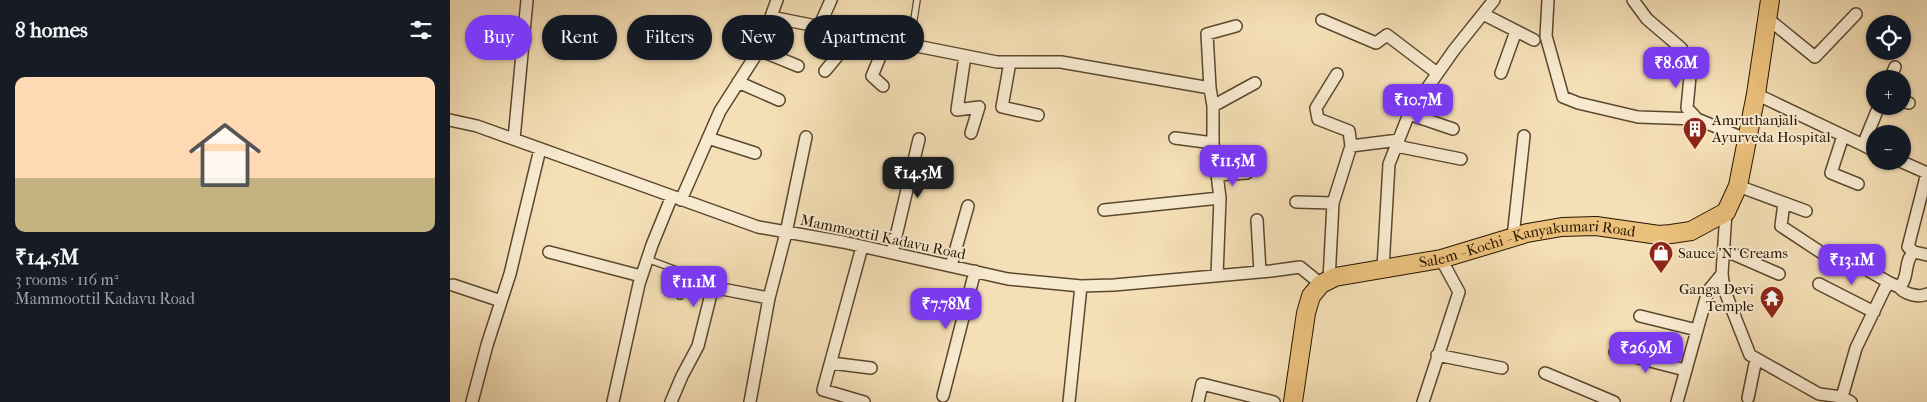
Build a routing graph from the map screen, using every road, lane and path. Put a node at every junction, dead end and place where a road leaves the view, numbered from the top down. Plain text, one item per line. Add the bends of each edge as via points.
1 (527, 0) edge
2 (776, 0) edge
3 (831, 0) edge
4 (917, 0) edge
5 (1494, 0) edge
6 (1548, 0) edge
7 (1633, 0) edge
8 (1770, 0) edge
9 (1483, 14) junction
10 (1856, 14) dead end
11 (772, 15) edge
12 (825, 15) edge
13 (915, 15) edge
14 (1767, 18) junction
15 (1322, 20) dead end
16 (1236, 26) dead end
17 (1516, 31) junction
18 (1534, 40) dead end
19 (924, 48) edge
20 (965, 56) junction
21 (752, 60) edge
22 (783, 60) edge
23 (834, 60) edge
24 (879, 60) edge
25 (1010, 62) junction
26 (798, 66) dead end
27 (1895, 67) dead end
28 (1894, 70) edge
29 (825, 71) dead end
30 (1502, 72) dead end
31 (1437, 73) junction
32 (1337, 74) dead end
33 (738, 82) junction
34 (1255, 83) dead end
35 (883, 86) dead end
36 (1210, 88) junction
37 (1756, 94) junction
38 (779, 100) dead end
39 (1213, 106) junction
40 (1409, 114) junction
41 (1038, 115) dead end
42 (1875, 115) edge
43 (1697, 119) junction
44 (450, 120) edge
45 (1454, 129) dead end
46 (971, 133) dead end
47 (1524, 136) dead end
48 (1843, 136) junction
49 (806, 137) dead end
50 (708, 138) junction
51 (1175, 138) dead end
52 (514, 139) junction
53 (919, 139) dead end
54 (1748, 140) junction
55 (1212, 143) junction
56 (1397, 143) junction
57 (1863, 145) junction
58 (1351, 146) junction
59 (1866, 146) edge
60 (540, 149) junction
61 (755, 153) dead end
62 (1461, 159) dead end
63 (1911, 166) edge
64 (1927, 173) edge
65 (1247, 174) dead end
66 (1218, 175) junction
67 (1858, 184) dead end
68 (1738, 186) junction
69 (677, 198) junction
70 (1220, 198) junction
71 (1296, 202) dead end
72 (1333, 203) junction
73 (1784, 203) junction
74 (968, 206) dead end
75 (1104, 210) dead end
76 (1806, 211) dead end
77 (1726, 212) junction
78 (1257, 220) dead end
79 (786, 232) junction
80 (1513, 238) junction
81 (862, 247) junction
82 (1724, 250) junction
83 (550, 252) dead end
84 (1914, 252) junction
85 (892, 253) junction
86 (1927, 255) edge
87 (647, 259) junction
88 (1441, 259) junction
89 (1831, 259) dead end
90 (951, 266) junction
91 (1383, 268) junction
92 (975, 271) junction
93 (1869, 271) dead end
94 (1260, 272) junction
95 (1722, 274) junction
96 (1779, 274) dead end
97 (641, 276) junction
98 (1217, 276) junction
99 (1325, 282) junction
100 (1818, 284) dead end
101 (453, 285) dead end
102 (1895, 285) junction
103 (1081, 286) junction
104 (1927, 294) edge
105 (680, 296) dead end
106 (769, 298) junction
107 (501, 301) junction
108 (1874, 312) junction
109 (1640, 316) dead end
110 (1697, 330) junction
111 (1615, 352) dead end
112 (1437, 355) junction
113 (1756, 359) junction
114 (831, 363) junction
115 (871, 368) dead end
116 (1502, 368) dead end
117 (1685, 370) junction
118 (1545, 373) dead end
119 (943, 396) dead end
120 (1591, 398) edge
121 (1748, 398) dead end
122 (1846, 400) edge
123 (472, 402) edge
124 (613, 402) edge
125 (672, 402) edge
126 (750, 402) edge
127 (864, 402) edge
128 (1069, 402) edge
129 (1198, 402) edge
130 (1274, 402) edge
131 (1293, 402) edge
132 (1423, 402) edge
133 (1614, 402) edge
134 (1677, 402) edge

1 - 52 street
2 - 11 street
3 - 12 street
4 - 13 lane
5 - 9 street
6 - 43 street via 1546,36 1563,97 1578,104 1638,117
7 - 43 street via 1647,20 1681,48 1691,66 1687,108
8 - 14 main road
9 - 17 street
9 - 31 street
10 - 14 street via 1815,57
14 - 37 main road
15 - 31 street via 1376,43 1387,35
16 - 36 street via 1207,34
17 - 18 street
17 - 30 street
19 - 20 street
20 - 25 street
20 - 46 street via 957,110 979,107
21 - 33 street
22 - 26 street
23 - 29 street
24 - 35 street via 872,76
25 - 36 street via 1061,62
25 - 41 street via 1002,108
27 - 28 street
31 - 40 street
32 - 58 street via 1316,108 1318,119 1349,131
33 - 38 street
33 - 50 street via 720,110
34 - 39 street
36 - 39 street
37 - 48 street
37 - 54 main road
39 - 55 street
40 - 45 street
40 - 56 street
42 - 57 street
43 - 54 street
44 - 52 street, Mammoottil Kadavu Road
47 - 80 street
48 - 57 street
48 - 67 street via 1831,173
49 - 79 street
50 - 61 street
50 - 69 street
51 - 55 street
52 - 60 street, Mammoottil Kadavu Road
53 - 85 street
54 - 68 main road
55 - 66 street
56 - 58 street
56 - 62 street
56 - 91 street via 1389,164
57 - 59 street
58 - 72 street
60 - 69 street, Mammoottil Kadavu Road
60 - 107 street
63 - 64 street
64 - 84 street via 1908,248
65 - 66 street
66 - 70 street
68 - 73 street
68 - 77 main road
69 - 79 street, Mammoottil Kadavu Road via 752,225
69 - 87 street
70 - 75 street
70 - 98 street
71 - 72 street
72 - 99 street
73 - 76 street
73 - 89 street via 1781,226
74 - 90 street
77 - 80 main road, Salem - Kochi - Kanyakumari Road via 1692,231 1671,234 1596,226 1562,227
77 - 82 street
78 - 94 street
79 - 81 street, Mammoottil Kadavu Road
79 - 106 street
80 - 88 main road, Salem - Kochi - Kanyakumari Road
81 - 85 street, Mammoottil Kadavu Road
81 - 114 street
82 - 95 street
82 - 96 street
83 - 97 street
84 - 86 street
84 - 102 street via 1908,260 1904,280
85 - 90 street, Mammoottil Kadavu Road
87 - 97 street
87 - 105 lane via 682,272 685,276
88 - 91 main road, Salem - Kochi - Kanyakumari Road
88 - 112 street via 1459,292
90 - 92 street, Mammoottil Kadavu Road
91 - 99 main road, Salem - Kochi - Kanyakumari Road via 1335,277
92 - 103 street, Mammoottil Kadavu Road via 1008,279
92 - 119 street
93 - 102 street
94 - 98 street, Mammoottil Kadavu Road
94 - 99 street, Mammoottil Kadavu Road via 1300,266
95 - 110 street via 1708,291
95 - 113 street via 1724,289 1739,328 1750,355
97 - 124 street
98 - 103 street, Mammoottil Kadavu Road
99 - 131 main road via 1311,296 1306,313
100 - 108 street
101 - 107 street
102 - 104 street via 1905,292
102 - 108 street via 1885,288
103 - 128 street
106 - 125 street via 716,288 711,294 698,346
106 - 126 street
107 - 123 street
108 - 122 street via 1856,348
109 - 110 street
110 - 117 street
111 - 117 street
112 - 116 street
112 - 132 street
113 - 121 street
113 - 122 street via 1819,394
114 - 115 street
114 - 127 street via 823,390
117 - 134 street
118 - 120 street
120 - 133 street
129 - 130 street via 1202,384

